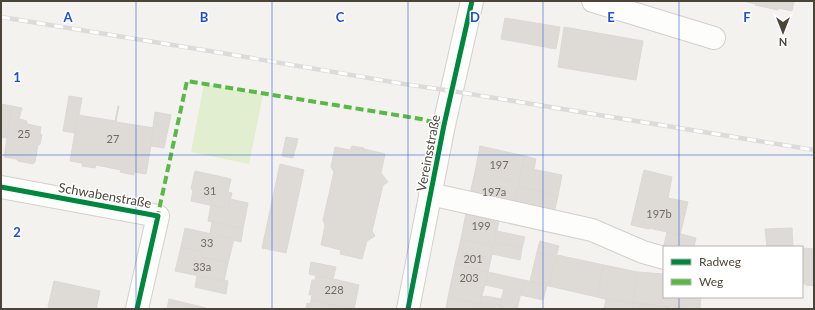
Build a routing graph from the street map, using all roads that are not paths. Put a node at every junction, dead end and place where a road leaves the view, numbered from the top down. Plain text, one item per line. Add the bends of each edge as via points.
1 (472, 1) edge
2 (594, 1) edge
3 (714, 38) dead end
4 (1, 187) edge
5 (430, 194) junction
6 (663, 258) edge
7 (137, 309) edge
8 (408, 309) edge

1 - 5 street, Vereinsstraße
2 - 3 street
4 - 7 street, Schwabenstraße via 158,216
5 - 6 street via 592,230 642,252
5 - 8 street, Vereinsstraße

